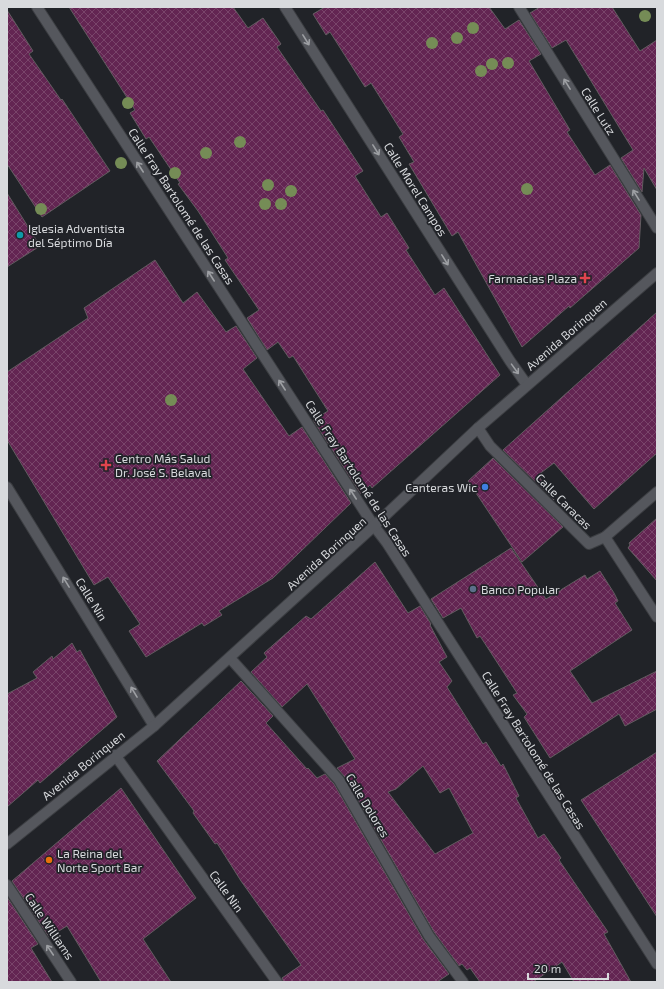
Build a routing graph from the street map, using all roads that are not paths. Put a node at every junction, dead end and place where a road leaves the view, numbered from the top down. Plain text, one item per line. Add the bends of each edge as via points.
1 (36, 7) edge
2 (285, 7) edge
3 (519, 7) edge
4 (657, 228) edge
5 (657, 273) edge
6 (527, 385) junction
7 (478, 428) junction
8 (7, 487) edge
9 (657, 492) edge
10 (374, 526) junction
11 (605, 537) junction
12 (657, 617) edge
13 (230, 658) junction
14 (154, 726) junction
15 (115, 755) junction
16 (7, 844) edge
17 (7, 885) edge
18 (657, 964) edge
19 (71, 982) edge
20 (277, 982) edge
21 (463, 982) edge

10 -> 1 street, Calle Fray Bartolomé de las Casas
2 -> 6 street, Calle Morel Campos
4 -> 3 street, Calle Lutz
5 - 6 street, Avenida Borinquen
6 - 7 street, Avenida Borinquen
7 - 10 street, Avenida Borinquen
7 - 11 street, Calle Caracas via 490,446 589,544
14 -> 8 street, Calle Nin
9 - 11 street
10 - 13 street, Avenida Borinquen
10 - 18 street, Calle Fray Bartolomé de las Casas
11 - 12 street
13 - 14 street, Avenida Borinquen
13 - 21 street, Calle Dolores via 339,780 429,936
14 - 15 street, Avenida Borinquen
15 - 16 street, Avenida Borinquen
15 - 20 street, Calle Nin
19 -> 17 street, Calle Williams

